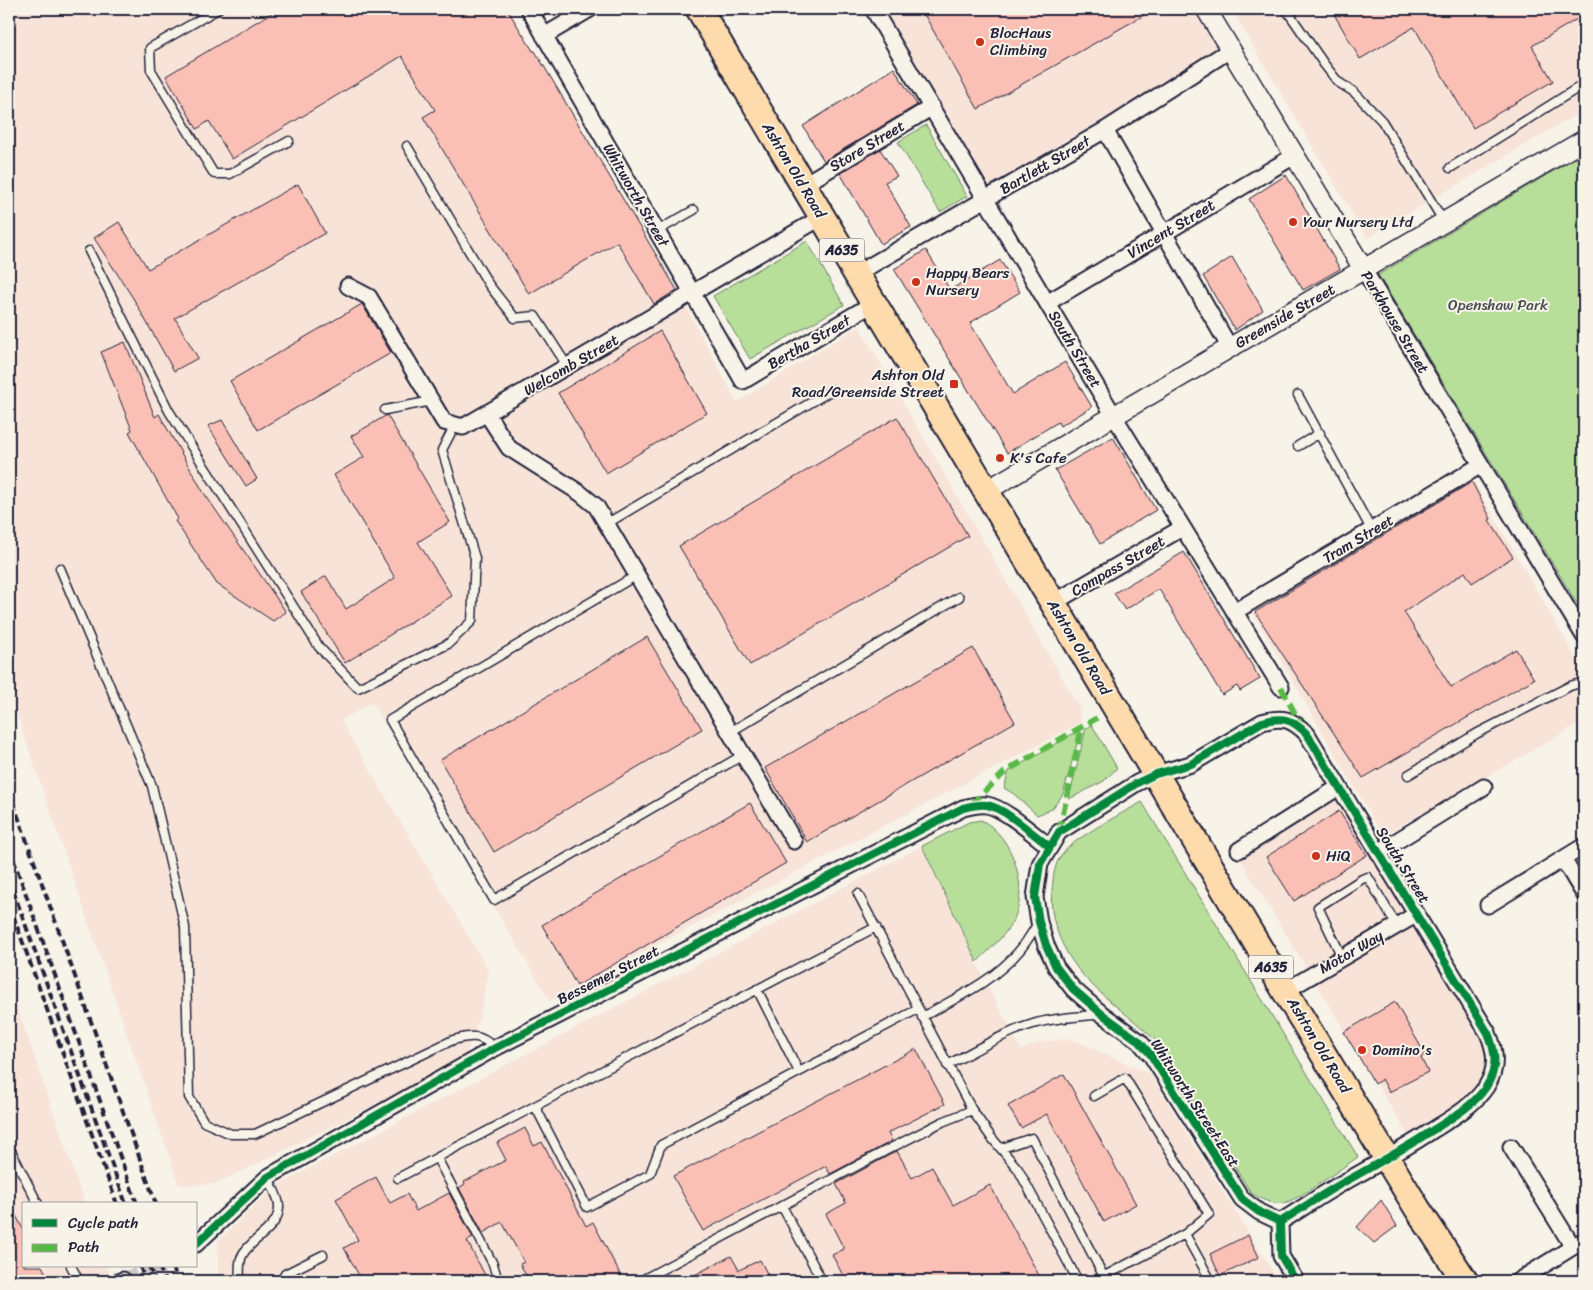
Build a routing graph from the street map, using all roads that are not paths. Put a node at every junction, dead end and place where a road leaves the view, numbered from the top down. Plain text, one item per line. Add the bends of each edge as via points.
1 (218, 9) edge
2 (528, 9) edge
3 (590, 9) edge
4 (699, 9) edge
5 (873, 9) edge
6 (1206, 9) edge
7 (1286, 9) edge
8 (544, 36) junction
9 (1230, 50) junction
10 (1584, 84) edge
11 (932, 108) junction
12 (1105, 130) junction
13 (289, 140) dead end
14 (1584, 140) edge
15 (407, 146) dead end
16 (1294, 156) junction
17 (1450, 168) dead end
18 (803, 185) junction
19 (986, 199) junction
20 (694, 210) dead end
21 (822, 217) junction
22 (1444, 222) junction
23 (656, 231) junction
24 (1164, 234) junction
25 (89, 251) dead end
26 (1364, 270) junction
27 (856, 274) junction
28 (348, 286) dead end
29 (693, 293) junction
30 (1048, 303) junction
31 (874, 304) junction
32 (1230, 348) junction
33 (568, 367) junction
34 (743, 381) joint
35 (832, 390) dead end
36 (1298, 395) dead end
37 (432, 401) junction
38 (386, 410) dead end
39 (487, 414) junction
40 (1114, 416) junction
41 (455, 425) junction
42 (1320, 433) junction
43 (1298, 446) dead end
44 (1481, 465) junction
45 (986, 491) junction
46 (606, 524) junction
47 (1182, 528) junction
48 (1372, 531) junction
49 (60, 568) dead end
50 (636, 575) junction
51 (958, 597) dead end
52 (1053, 603) junction
53 (1234, 612) junction
54 (1584, 636) edge
55 (1584, 682) edge
56 (1281, 687) dead end
57 (1286, 720) joint
58 (730, 732) junction
59 (743, 755) junction
60 (1156, 774) junction
61 (1408, 775) dead end
62 (1339, 787) junction
63 (1484, 787) dead end
64 (794, 841) dead end
65 (1584, 846) edge
66 (1050, 847) junction
67 (1239, 850) dead end
68 (1379, 852) junction
69 (1563, 859) junction
70 (858, 894) dead end
71 (1584, 894) edge
72 (1488, 905) dead end
73 (1417, 914) junction
74 (1039, 922) junction
75 (1397, 926) junction
76 (876, 927) junction
77 (1342, 957) junction
78 (757, 990) junction
79 (1285, 991) junction
80 (918, 1009) junction
81 (1102, 1014) junction
82 (922, 1017) junction
83 (495, 1048) junction
84 (947, 1065) junction
85 (799, 1072) junction
86 (1094, 1096) dead end
87 (535, 1106) junction
88 (972, 1110) junction
89 (9, 1147) edge
90 (1511, 1147) dead end
91 (1002, 1148) junction
92 (437, 1158) junction
93 (1388, 1159) junction
94 (268, 1177) junction
95 (398, 1178) dead end
96 (37, 1202) edge
97 (782, 1206) junction
98 (1280, 1222) junction
99 (1185, 1234) junction
100 (198, 1242) edge
101 (1579, 1243) edge
102 (323, 1254) dead end
103 (72, 1268) edge
104 (1104, 1277) junction
105 (79, 1281) edge
106 (240, 1281) edge
107 (282, 1281) edge
108 (498, 1281) edge
109 (640, 1281) edge
110 (822, 1281) edge
111 (1078, 1281) edge
112 (1095, 1281) edge
113 (1211, 1281) edge
114 (1296, 1281) edge
115 (1465, 1281) edge
116 (1518, 1281) edge

1 - 13 lane via 150,48 152,70 214,174 230,174
2 - 8 street, Whitworth Street
3 - 8 street
4 - 18 highway, Ashton Old Road / A635
5 - 11 street, South Street
6 - 9 street, Parkhouse Street
7 - 22 lane via 1338,82 1354,92 1382,121
8 - 23 street, Whitworth Street
9 - 12 street, Bartlett Street
9 - 16 street, Parkhouse Street
10 - 17 lane
11 - 18 street, Store Street
11 - 19 street, South Street
12 - 19 street, Bartlett Street
12 - 24 street
14 - 22 street, Greenside Street
15 - 33 lane via 489,285 515,318 535,316
16 - 24 street, Vincent Street
16 - 26 street, Parkhouse Street
18 - 21 highway, Ashton Old Road / A635
19 - 27 street, Bartlett Street
19 - 30 street, South Street
20 - 23 lane
21 - 27 highway, Ashton Old Road / A635
21 - 29 street, Welcomb Street
22 - 26 street, Greenside Street
23 - 29 street, Whitworth Street
24 - 30 street, Vincent Street
24 - 32 street
25 - 41 lane via 169,411 319,647 358,688 448,644 472,621 475,558 442,450
26 - 32 street, Greenside Street
26 - 44 street, Parkhouse Street
27 - 31 highway, Ashton Old Road / A635
28 - 37 street via 369,297
29 - 33 street, Welcomb Street
29 - 34 street, Whitworth Street
30 - 40 street, South Street
31 - 34 street, Bertha Street
31 - 45 highway, Ashton Old Road / A635
32 - 40 street, Greenside Street
33 - 39 street, Welcomb Street
35 - 46 lane
36 - 42 lane
37 - 38 lane
37 - 41 street via 444,422
39 - 41 street, Welcomb Street via 463,427
39 - 46 street via 509,448 580,493 596,506
40 - 45 street, Greenside Street
40 - 47 street, South Street
42 - 43 lane
42 - 48 lane
44 - 48 street, Tram Street
44 - 54 street, Parkhouse Street
45 - 52 highway, Ashton Old Road / A635
46 - 50 street
47 - 52 street, Compass Street
47 - 53 street, South Street
48 - 53 street, Tram Street
49 - 83 lane via 152,786 185,927 189,1097 204,1122 231,1134 256,1134 453,1040 467,1036 485,1039
50 - 58 street
50 - 59 lane via 390,720 494,900
51 - 58 lane
52 - 60 highway, Ashton Old Road / A635
53 - 56 street, South Street
55 - 61 lane via 1476,734
57 - 60 street, Whitworth Street East via 1262,722 1191,764
57 - 62 street, South Street via 1297,724 1306,734
58 - 59 street
59 - 64 street
60 - 66 street, Whitworth Street East via 1059,832
60 - 79 highway, Ashton Old Road / A635
62 - 67 street
62 - 68 street, South Street
63 - 68 street
65 - 69 street
66 - 74 street, Whitworth Street East via 1040,864 1036,880
66 - 83 street, Bessemer Street via 988,805 964,808
68 - 73 street, South Street
69 - 71 street
69 - 72 street
70 - 76 lane
73 - 75 street, Motor Way
73 - 93 street, South Street via 1488,1033 1495,1061 1486,1086 1477,1098 1454,1117
74 - 81 street, Whitworth Street East via 1056,967 1074,989
74 - 82 lane via 1020,951 985,982
75 - 77 street, Motor Way
75 - 77 lane via 1368,877 1362,878 1318,907
76 - 78 lane
76 - 80 lane
77 - 79 street, Motor Way
78 - 85 lane
78 - 87 lane
79 - 93 highway, Ashton Old Road / A635
80 - 82 lane
80 - 85 lane
81 - 84 lane via 1033,1024
81 - 98 street, Whitworth Street East via 1151,1055 1242,1199 1258,1212
82 - 84 lane
83 - 94 street, Bessemer Street
84 - 88 lane
85 - 87 lane via 661,1146 650,1174 587,1207
86 - 99 lane via 1125,1078 1208,1214
87 - 92 lane
88 - 91 lane
88 - 97 lane via 942,1122
89 - 96 lane
90 - 101 street
91 - 104 lane via 1032,1138
91 - 111 lane via 1026,1181
92 - 95 lane
92 - 108 lane via 493,1264
93 - 98 street via 1347,1180
93 - 115 highway, Ashton Old Road / A635
94 - 100 street, Bessemer Street
94 - 106 lane via 280,1204 278,1214 243,1254
97 - 109 lane
97 - 110 lane
98 - 114 street via 1281,1256
99 - 104 lane
99 - 113 lane
101 - 116 street
102 - 107 lane via 285,1274
103 - 105 lane
104 - 112 lane

